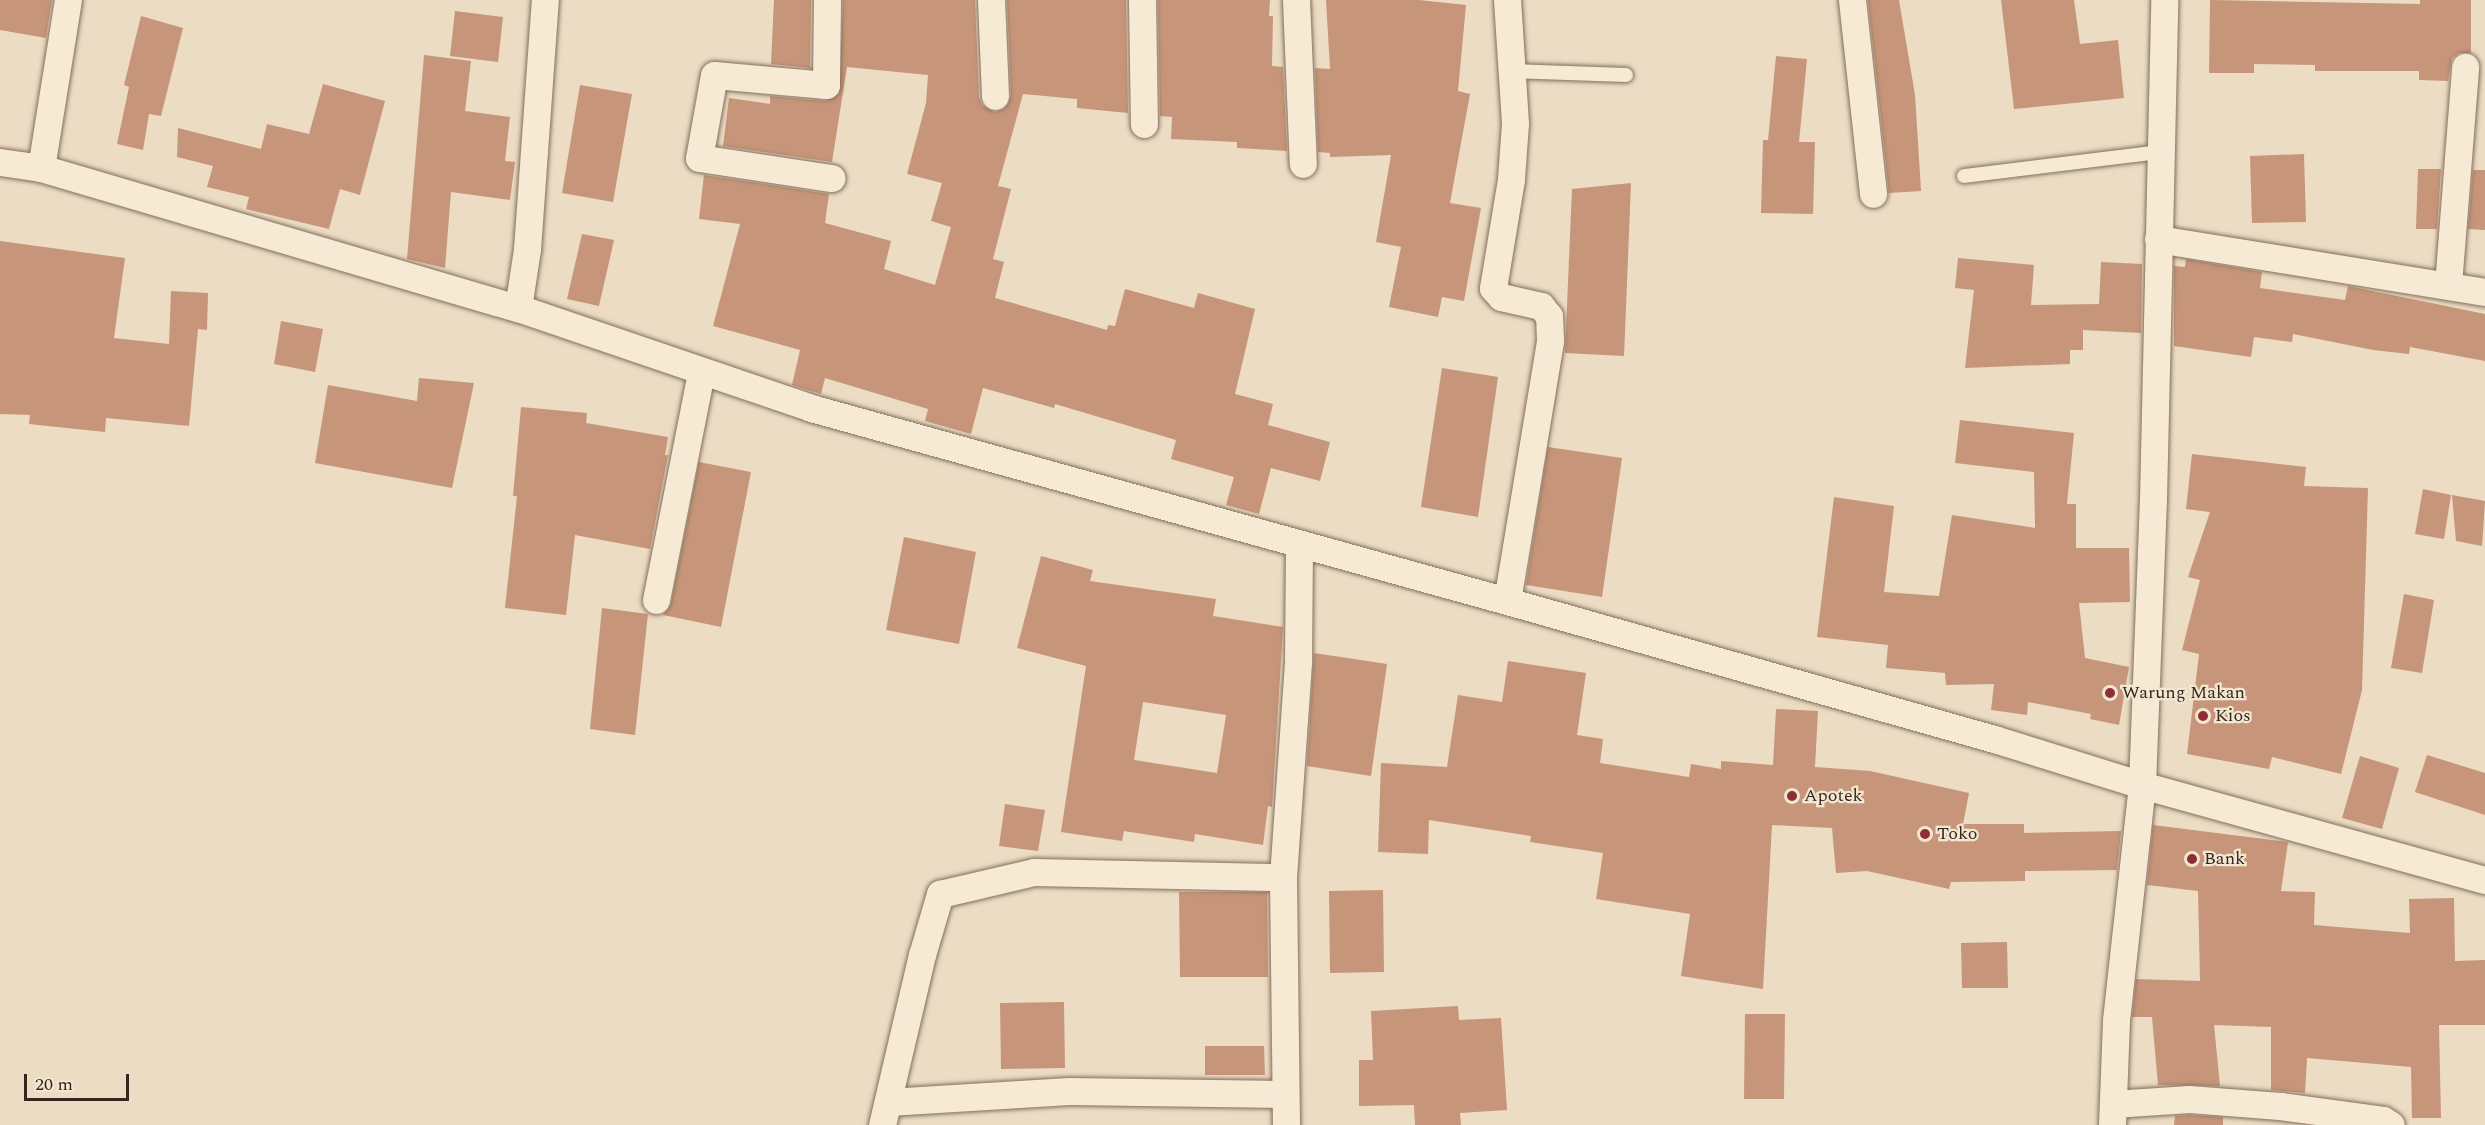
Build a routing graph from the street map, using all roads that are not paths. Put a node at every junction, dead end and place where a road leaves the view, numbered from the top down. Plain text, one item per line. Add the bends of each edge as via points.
1 (68, 0) edge
2 (545, 0) edge
3 (827, 0) edge
4 (991, 0) edge
5 (1142, 0) edge
6 (1296, 0) edge
7 (1507, 0) edge
8 (1852, 0) edge
9 (2164, 0) edge
10 (2465, 67) dead end
11 (1510, 71) junction
12 (1626, 75) dead end
13 (995, 96) dead end
14 (1144, 124) dead end
15 (2160, 153) junction
16 (0, 162) edge
17 (1303, 164) dead end
18 (41, 168) junction
19 (1964, 176) dead end
20 (831, 178) dead end
21 (1873, 194) dead end
22 (2158, 239) junction
23 (2448, 285) junction
24 (2485, 292) edge
25 (518, 308) junction
26 (701, 372) junction
27 (1299, 544) junction
28 (656, 600) dead end
29 (1506, 601) junction
30 (2142, 785) junction
31 (1283, 877) junction
32 (2485, 880) edge
33 (1285, 1094) junction
34 (885, 1113) edge
35 (2112, 1114) edge
36 (1286, 1125) edge
37 (2391, 1125) edge

1 - 18 street
2 - 25 street
3 - 20 street via 826,85 714,75 699,159
4 - 13 street
5 - 14 street
6 - 17 street
7 - 11 street
8 - 21 street
9 - 15 street
10 - 23 street
11 - 12 lane
11 - 29 street via 1515,123 1512,168 1493,288 1501,297 1540,306 1550,316 1550,341
15 - 19 lane
15 - 22 street
16 - 18 street
18 - 25 street
22 - 23 street
22 - 30 street
23 - 24 street
25 - 26 street
26 - 27 street via 811,408
26 - 28 street
27 - 29 street
27 - 31 street via 1298,662
29 - 30 street via 1994,739
30 - 32 street
30 - 35 street via 2116,1020
31 - 33 street
31 - 34 street via 1034,872 940,894
33 - 34 street via 1069,1091
33 - 36 street
35 - 37 street via 2189,1099 2280,1106 2383,1120

